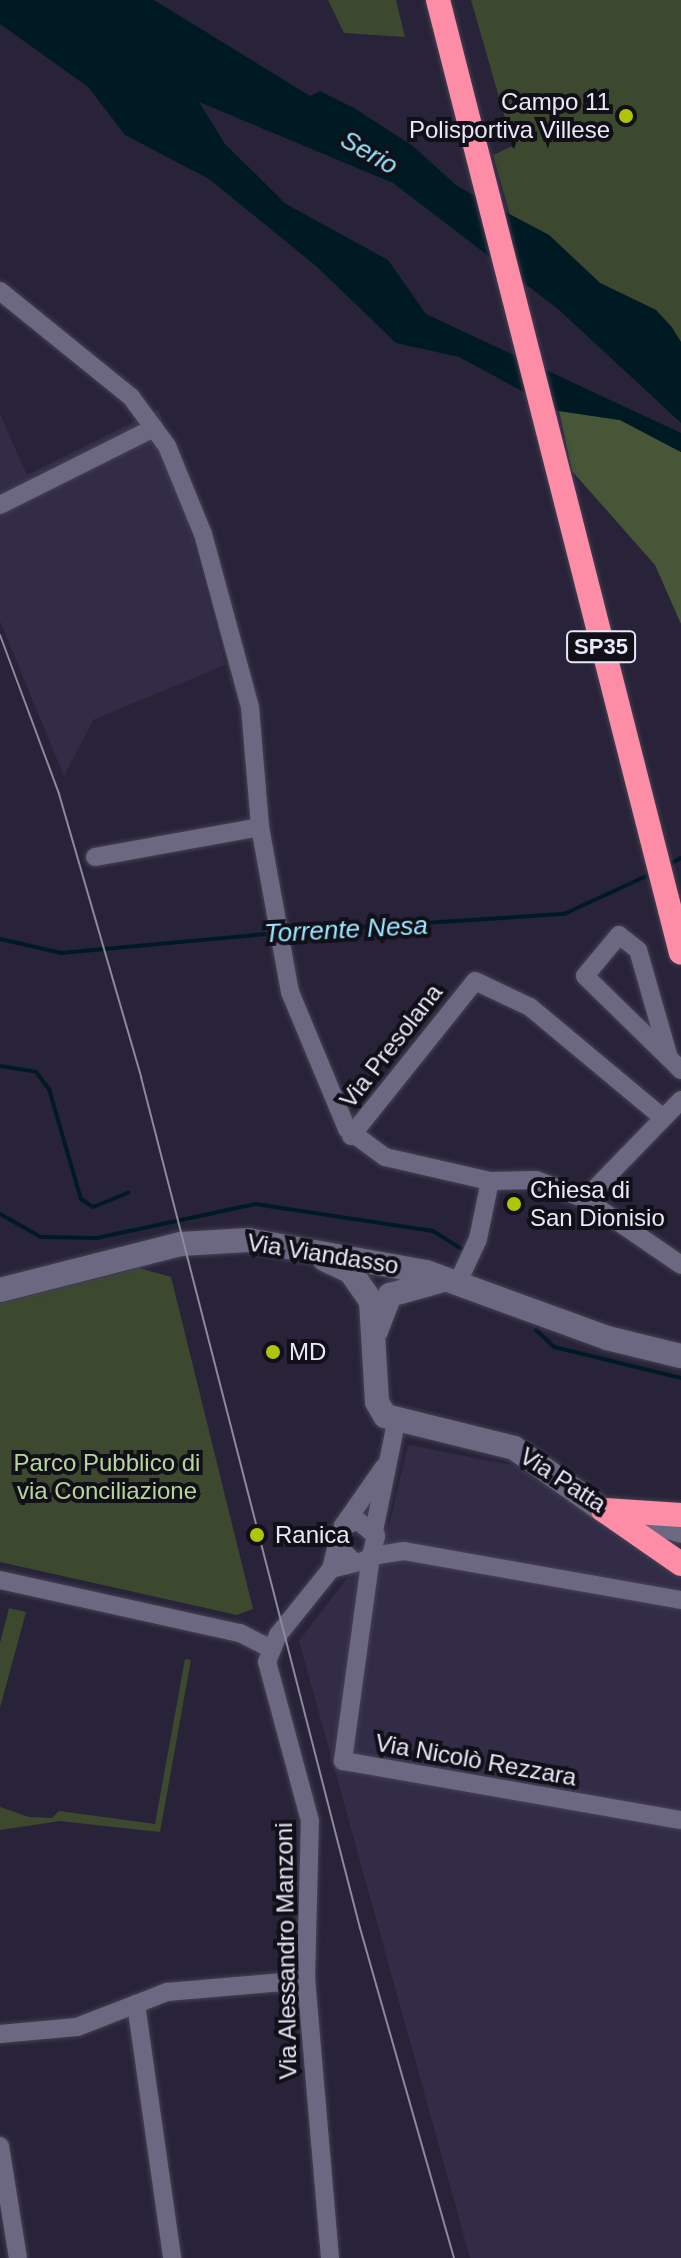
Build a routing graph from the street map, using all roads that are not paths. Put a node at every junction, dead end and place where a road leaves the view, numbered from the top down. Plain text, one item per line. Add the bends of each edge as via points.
1 (438, 0) edge
2 (0, 291) edge
3 (154, 428) junction
4 (0, 505) edge
5 (260, 827) junction
6 (95, 857) dead end
7 (681, 953) edge
8 (675, 1064) edge
9 (681, 1100) edge
10 (662, 1117) junction
11 (351, 1136) junction
12 (490, 1181) junction
13 (585, 1199) junction
14 (280, 1244) junction
15 (387, 1263) junction
16 (681, 1265) edge
17 (458, 1282) junction
18 (0, 1290) edge
19 (380, 1298) junction
20 (681, 1356) edge
21 (396, 1423) junction
22 (387, 1461) junction
23 (603, 1510) junction
24 (681, 1515) edge
25 (343, 1526) junction
26 (375, 1533) junction
27 (681, 1534) edge
28 (337, 1545) junction
29 (404, 1551) junction
30 (361, 1560) junction
31 (681, 1564) edge
32 (331, 1569) junction
33 (0, 1580) edge
34 (681, 1600) edge
35 (269, 1648) junction
36 (681, 1820) edge
37 (306, 1980) junction
38 (136, 2004) junction
39 (0, 2034) edge
40 (0, 2146) edge
41 (18, 2258) edge
42 (172, 2258) edge
43 (330, 2258) edge

1 - 7 highway, SP35
2 - 3 street via 131,397
3 - 4 street
3 - 5 street via 203,534 250,707
5 - 6 street
5 - 11 street via 281,956
8 - 8 street via 585,976 619,935 638,950
9 - 10 street
10 - 11 street, Via Presolana via 530,1007 475,981
10 - 13 street
11 - 12 street via 385,1157
12 - 13 street via 536,1180
12 - 17 street via 478,1239
13 - 16 street
14 - 15 street, Via Viandasso
14 - 18 street, Via Viandasso via 181,1244
14 - 19 street via 350,1271
15 - 17 street, Via Viandasso
15 - 19 street
17 - 19 street via 423,1282
17 - 20 street, Via Viandasso via 607,1338
19 - 21 street via 377,1402
21 - 22 street, Via Nicolò Rezzara
21 - 23 street, Via Patta via 514,1448
22 - 25 street
22 - 26 street, Via Nicolò Rezzara
23 - 24 highway
23 - 27 street, Via Patta
23 - 31 highway
25 - 26 street via 358,1521
25 - 28 street
26 - 29 street
26 - 30 street, Via Nicolò Rezzara
28 - 30 street
28 - 32 street
29 - 30 street
29 - 34 street
30 - 32 street
30 - 36 street, Via Nicolò Rezzara via 365,1584 343,1761
32 - 35 street
33 - 35 street via 240,1633
35 - 37 street, Via Alessandro Manzoni via 310,1821
37 - 38 street via 167,1992
37 - 43 street, Via Alessandro Manzoni
38 - 39 street via 77,2027
38 - 42 street
40 - 41 street

